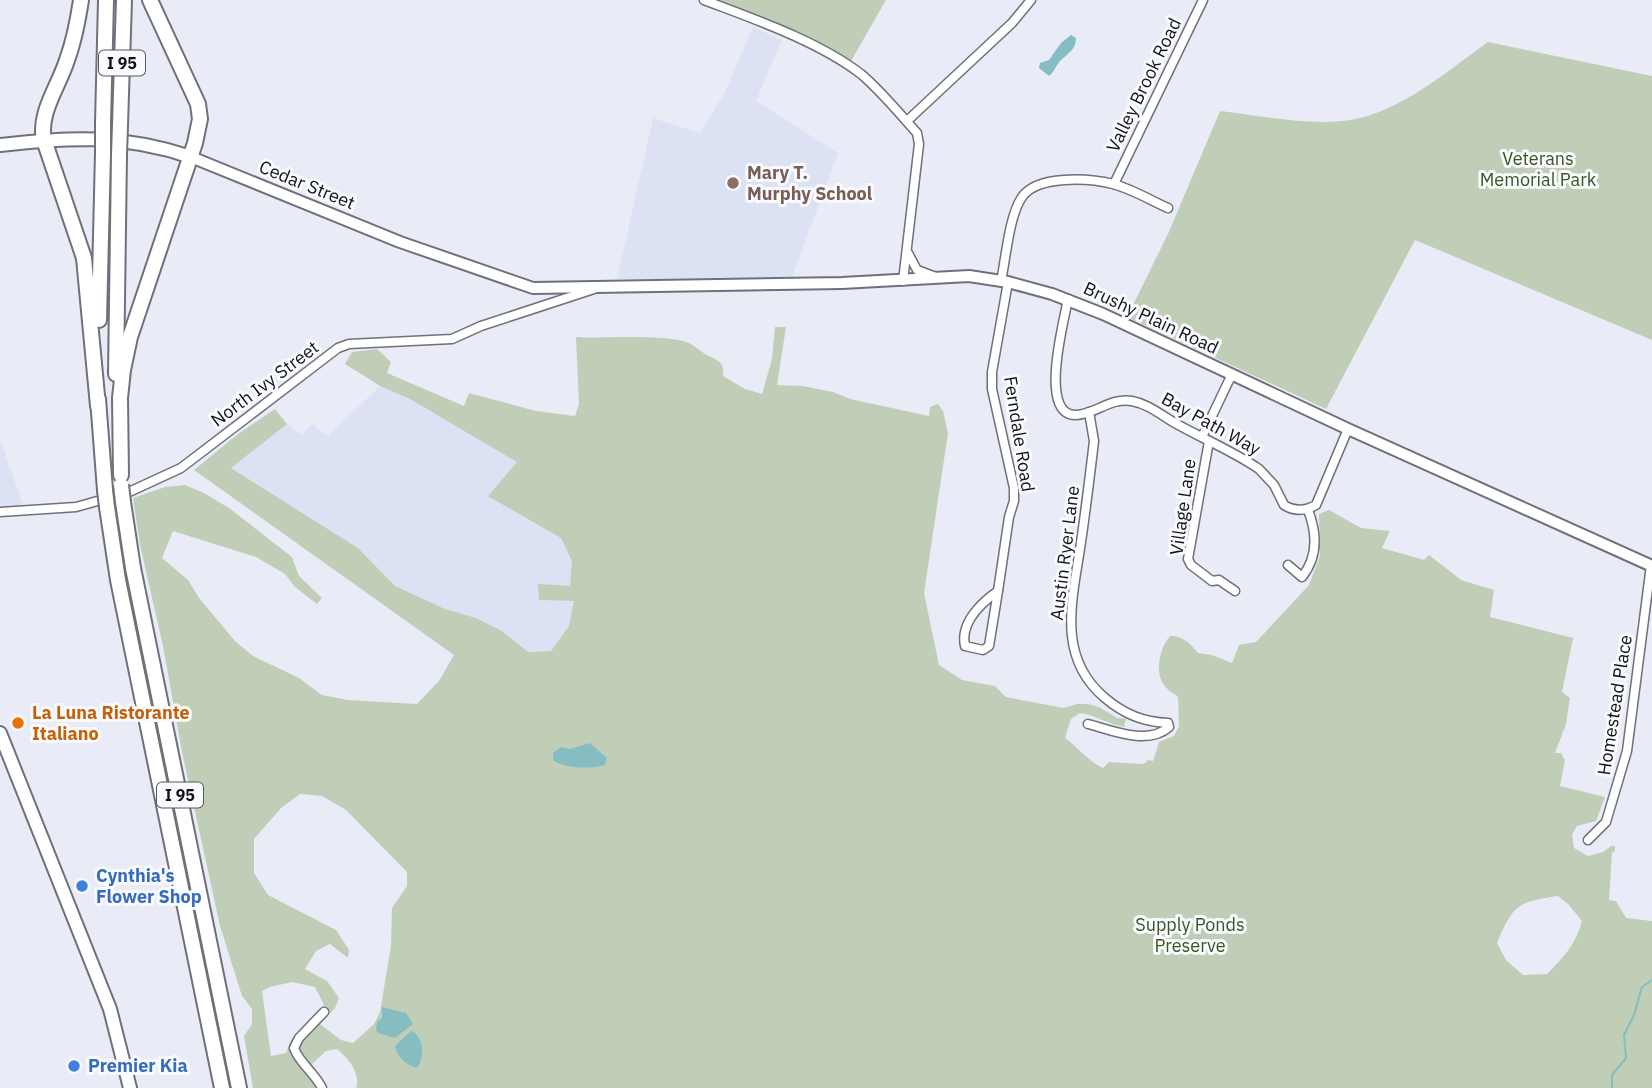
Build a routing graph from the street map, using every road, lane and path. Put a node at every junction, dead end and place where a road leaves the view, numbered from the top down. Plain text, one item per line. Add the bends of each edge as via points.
1 (81, 0) edge
2 (106, 0) edge
3 (124, 0) edge
4 (150, 0) edge
5 (704, 0) edge
6 (1031, 0) edge
7 (1203, 0) edge
8 (906, 121) junction
9 (44, 140) junction
10 (0, 145) edge
11 (191, 157) junction
12 (1114, 184) junction
13 (1168, 208) dead end
14 (906, 246) junction
15 (939, 278) junction
16 (903, 281) junction
17 (1004, 281) junction
18 (596, 288) junction
19 (1068, 299) junction
20 (1232, 374) junction
21 (98, 406) junction
22 (1089, 412) junction
23 (1348, 429) junction
24 (1206, 439) junction
25 (121, 480) junction
26 (1308, 510) junction
27 (0, 512) edge
28 (1287, 565) dead end
29 (1651, 566) edge
30 (998, 591) junction
31 (1235, 591) dead end
32 (1088, 724) dead end
33 (0, 733) edge
34 (1588, 839) dead end
35 (324, 1012) dead end
36 (130, 1088) edge
37 (222, 1088) edge
38 (239, 1088) edge
39 (322, 1088) edge

1 - 9 highway via 67,61 43,120
2 - 21 highway, I 95, bridge
3 - 25 highway, I 95, bridge via 116,412
4 - 11 highway via 198,104 199,128
5 - 8 street via 771,25 841,61
6 - 8 street
7 - 12 street, Valley Brook Road
8 - 14 street via 917,133 919,144
9 - 10 main road, Cedar Street
9 - 11 main road, Cedar Street via 135,142
9 - 21 highway via 85,258
11 - 18 main road, Cedar Street via 400,242 533,288
11 - 25 highway via 122,370
12 - 13 street
12 - 17 street, Ferndale Road via 1050,181 1032,187 1015,214
14 - 15 street via 917,270
14 - 16 street
15 - 16 main road, Brushy Plain Road
15 - 17 main road, Brushy Plain Road
16 - 18 main road, Brushy Plain Road
17 - 19 main road, Brushy Plain Road
17 - 30 street, Ferndale Road via 992,389 1014,501
18 - 27 street, North Ivy Street via 452,339 338,348 181,468 129,492 76,507
19 - 20 main road, Brushy Plain Road
19 - 22 street via 1056,395 1062,410 1069,414
20 - 23 main road, Brushy Plain Road
20 - 24 street, Village Lane
21 - 37 highway, I 95, bridge via 104,490 118,580
22 - 24 street, Bay Path Way via 1121,400 1133,401
22 - 32 street, Austin Ryer Lane via 1094,441 1071,618 1074,652 1083,675 1114,706 1169,727 1145,736
23 - 26 street via 1322,493
23 - 29 main road, Brushy Plain Road
24 - 26 street, Bay Path Way via 1259,469 1284,505
24 - 31 street, Village Lane via 1188,559 1212,581 1219,580
25 - 38 highway, I 95, bridge via 136,582
26 - 28 street via 1315,533 1310,567 1301,577
29 - 34 street, Homestead Place via 1627,751 1606,822
30 - 30 street, Ferndale Road via 989,646 983,650 965,646 971,615
33 - 36 main road via 110,1009
35 - 39 street via 294,1048

